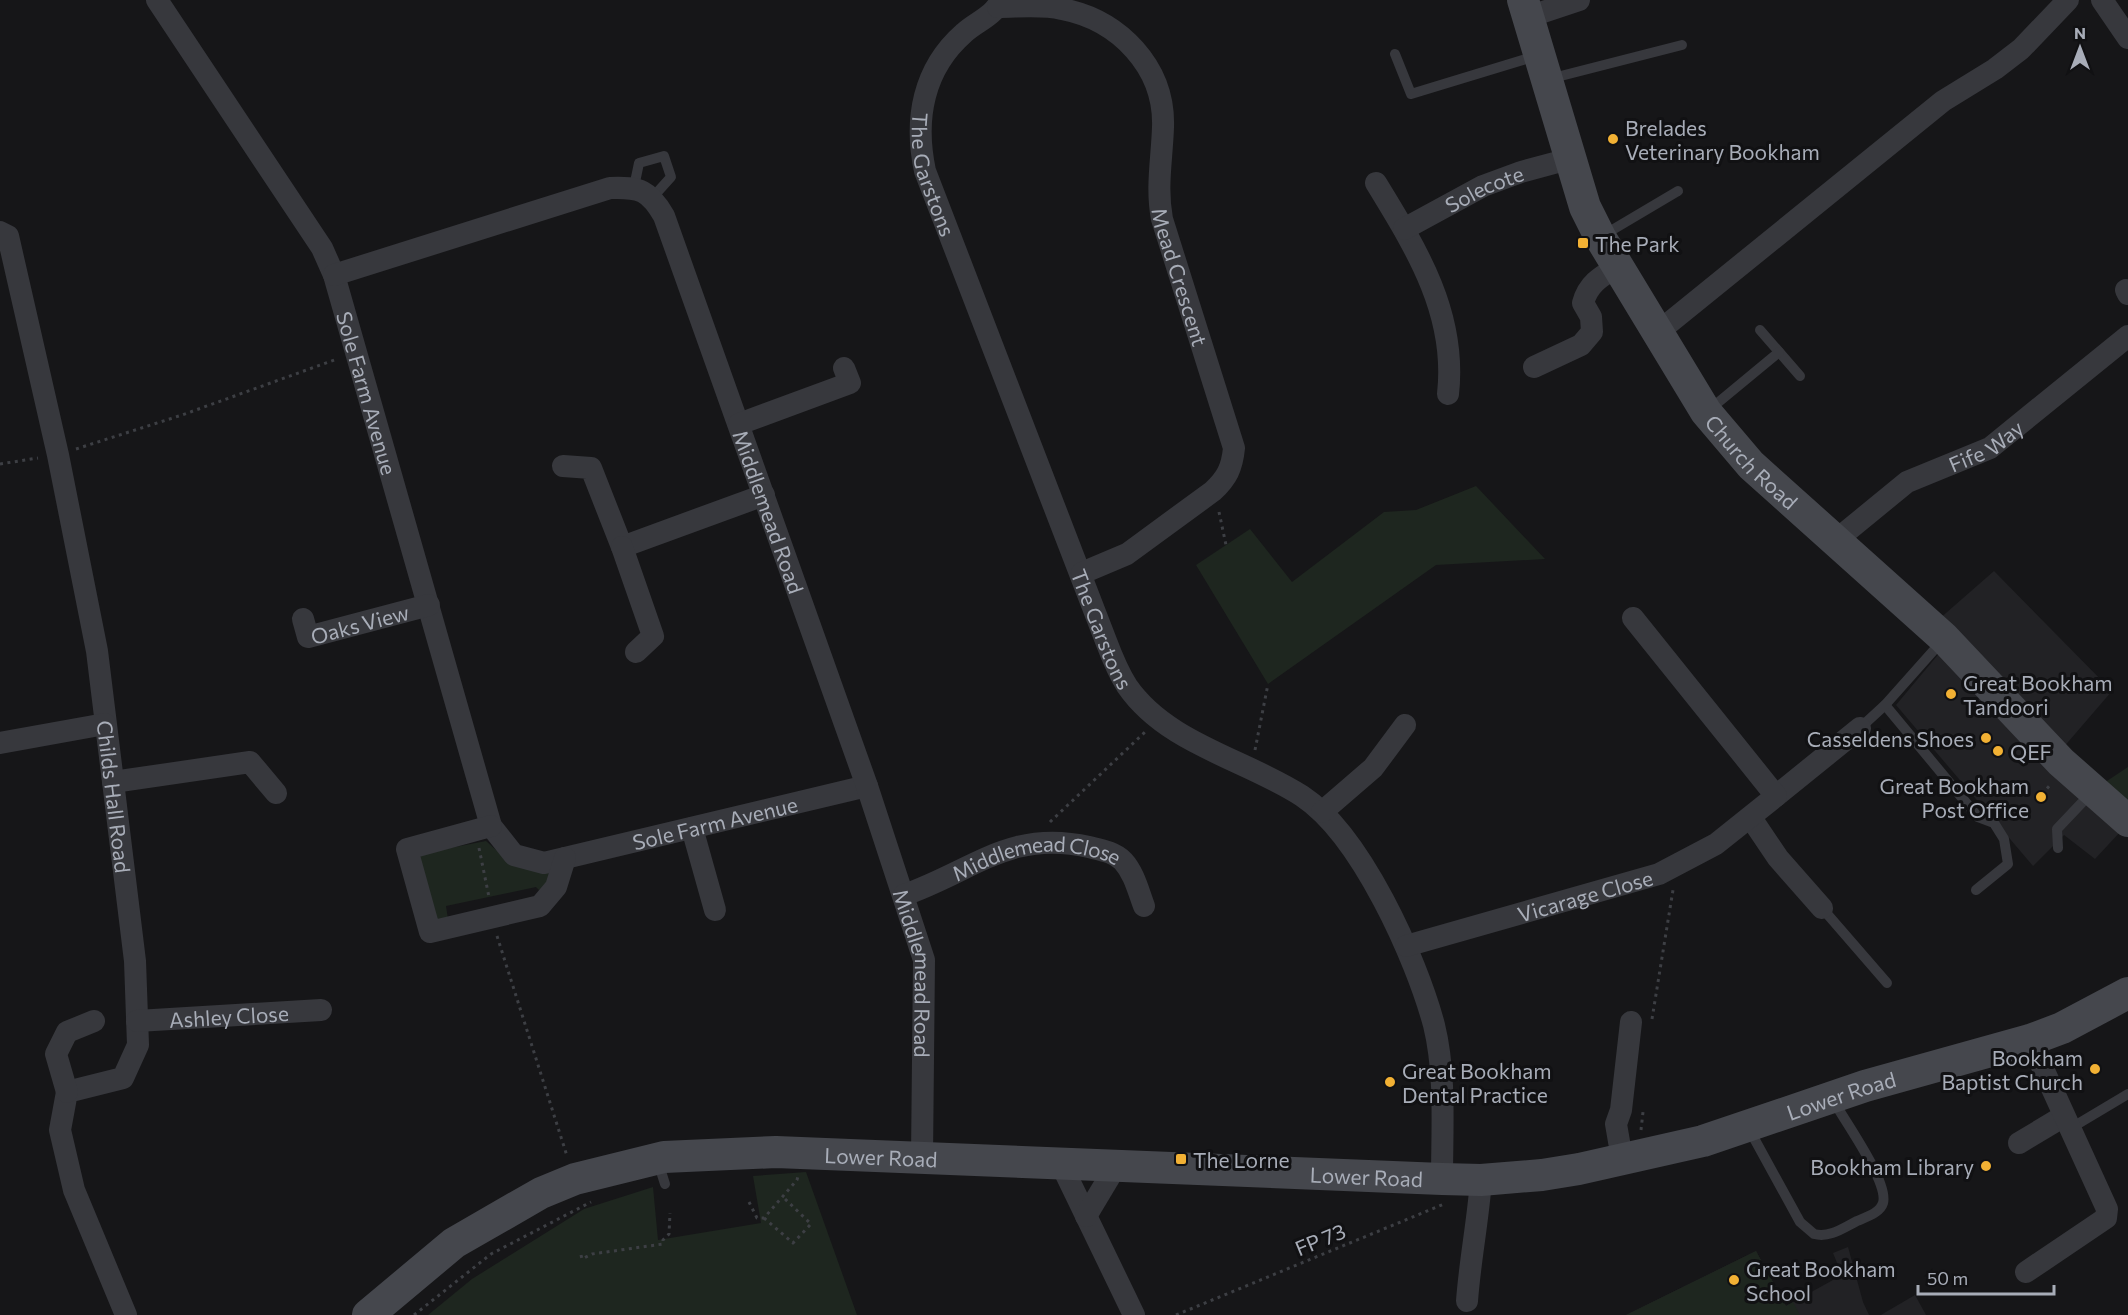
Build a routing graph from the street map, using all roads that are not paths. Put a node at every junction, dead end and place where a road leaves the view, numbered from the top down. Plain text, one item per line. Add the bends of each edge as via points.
1 (158, 0) edge
2 (1579, 0) edge
3 (2068, 0) edge
4 (2102, 0) edge
5 (1000, 3) edge
6 (1525, 8) edge
7 (2128, 38) edge
8 (1682, 45) dead end
9 (1395, 54) dead end
10 (1542, 67) junction
11 (1569, 159) junction
12 (1376, 183) dead end
13 (1678, 191) dead end
14 (1404, 229) junction
15 (0, 232) edge
16 (1600, 237) junction
17 (1617, 267) junction
18 (334, 275) junction
19 (1760, 330) dead end
20 (1658, 332) junction
21 (2128, 336) edge
22 (1779, 352) junction
23 (1533, 367) dead end
24 (844, 368) dead end
25 (1800, 376) dead end
26 (1448, 394) dead end
27 (1706, 412) junction
28 (739, 424) junction
29 (562, 466) dead end
30 (764, 495) junction
31 (1835, 541) junction
32 (622, 547) junction
33 (1082, 573) junction
34 (429, 605) junction
35 (1633, 618) dead end
36 (303, 619) dead end
37 (1944, 638) junction
38 (636, 652) dead end
39 (1885, 705) junction
40 (105, 724) junction
41 (1405, 726) dead end
42 (1860, 728) joint
43 (0, 743) edge
44 (113, 782) junction
45 (867, 786) junction
46 (2093, 791) junction
47 (276, 793) dead end
48 (1776, 796) junction
49 (1322, 812) junction
50 (1751, 818) junction
51 (2128, 821) edge
52 (484, 828) junction
53 (692, 828) junction
54 (2058, 848) dead end
55 (565, 858) junction
56 (1976, 890) dead end
57 (904, 894) junction
58 (1144, 906) dead end
59 (1822, 908) joint
60 (715, 910) dead end
61 (1406, 946) junction
62 (1887, 982) dead end
63 (2128, 993) edge
64 (321, 1010) dead end
65 (94, 1021) dead end
66 (137, 1021) junction
67 (1641, 1022) road end
68 (2030, 1040) junction
69 (67, 1092) junction
70 (2128, 1094) edge
71 (1831, 1097) junction
72 (2067, 1122) junction
73 (1747, 1125) junction
74 (2019, 1143) dead end
75 (922, 1157) junction
76 (1631, 1157) junction
77 (1061, 1164) junction
78 (1116, 1166) junction
79 (1462, 1179) junction
80 (1086, 1216) junction
81 (2026, 1272) dead end
82 (1467, 1301) dead end
83 (126, 1315) edge
84 (368, 1315) edge
85 (1134, 1315) edge

1 - 18 street, Sole Farm Avenue via 322,248
2 - 6 street
3 - 20 street via 2021,49 1943,101
4 - 7 street
5 - 33 street, The Garstons via 947,49 933,71 924,96 920,147 930,182
5 - 33 street, Mead Crescent via 1061,8 1106,24 1142,57 1161,102 1158,185 1162,219 1234,448 1233,465 1215,490 1128,554
6 - 10 street, Church Road
8 - 10 lane
9 - 10 lane via 1411,94
10 - 11 street, Church Road
11 - 14 street, Solecote via 1483,186
11 - 16 street, Church Road
12 - 14 street
13 - 16 lane
14 - 26 street via 1445,321 1451,366
15 - 40 street, Childs Hall Road via 8,236 58,455 97,651
16 - 17 street, Church Road
17 - 20 street, Church Road
17 - 23 street via 1586,290 1583,303 1591,317 1592,332 1581,345
18 - 28 street, Middlemead Road via 610,188 644,192 664,216
18 - 34 street, Sole Farm Avenue
19 - 22 lane
20 - 27 street, Church Road
21 - 31 street, Fife Way via 1990,448 1906,483
22 - 25 lane
22 - 27 lane
24 - 28 street via 850,383
27 - 31 street, Church Road via 1751,465
28 - 30 street, Middlemead Road
29 - 32 street via 591,468
30 - 32 street
30 - 45 street, Middlemead Road
31 - 37 street, Church Road
32 - 38 street via 653,636
33 - 49 street, The Garstons via 1117,669 1128,687 1158,718 1304,798
34 - 36 street, Oaks View via 308,638
34 - 52 street, Sole Farm Avenue
35 - 48 street
37 - 39 lane
37 - 46 street, Church Road
39 - 42 lane
39 - 56 lane via 1978,817 1994,823 2004,839 2008,864
40 - 43 street
40 - 44 street, Childs Hall Road
41 - 49 street via 1373,768
42 - 48 street, Vicarage Close
44 - 47 street via 250,762
44 - 66 street, Childs Hall Road via 135,962
45 - 53 street, Sole Farm Avenue
45 - 57 street, Middlemead Road
46 - 51 street, Church Road
46 - 54 lane via 2057,829
48 - 50 street, Vicarage Close
49 - 61 street, The Garstons via 1377,888
50 - 59 street via 1778,858
50 - 61 street, Vicarage Close via 1716,844 1638,882
52 - 55 street, Sole Farm Avenue via 514,855 544,863
52 - 55 street via 407,849 430,932 540,906 556,887
53 - 55 street, Sole Farm Avenue
53 - 60 street
57 - 58 street, Middlemead Close via 924,888 984,856 1035,843 1069,842 1108,851 1121,859
57 - 75 street, Middlemead Road via 924,960
59 - 62 lane
61 - 79 street, The Garstons via 1434,1025
63 - 68 street, Lower Road via 2062,1028
64 - 66 street, Ashley Close
65 - 69 street via 67,1032 56,1054
66 - 69 street, Childs Hall Road via 138,1045 123,1078
67 - 76 street via 1616,1124
68 - 71 street, Lower Road
68 - 72 street
69 - 83 street via 60,1130 74,1191
70 - 72 lane
71 - 73 street, Lower Road
71 - 73 lane via 1881,1183 1884,1201 1873,1213 1831,1234 1814,1234 1800,1222
72 - 74 street
72 - 81 street via 2104,1198 2106,1218
73 - 76 street, Lower Road via 1703,1141
75 - 77 street, Lower Road
75 - 84 street, Lower Road via 709,1153 661,1171 575,1179 512,1208 454,1243
76 - 79 street, Lower Road via 1542,1175
77 - 78 street, Lower Road
77 - 80 street
78 - 79 street, Lower Road
78 - 80 street
79 - 82 street, The Garstons via 1477,1233
80 - 85 street

